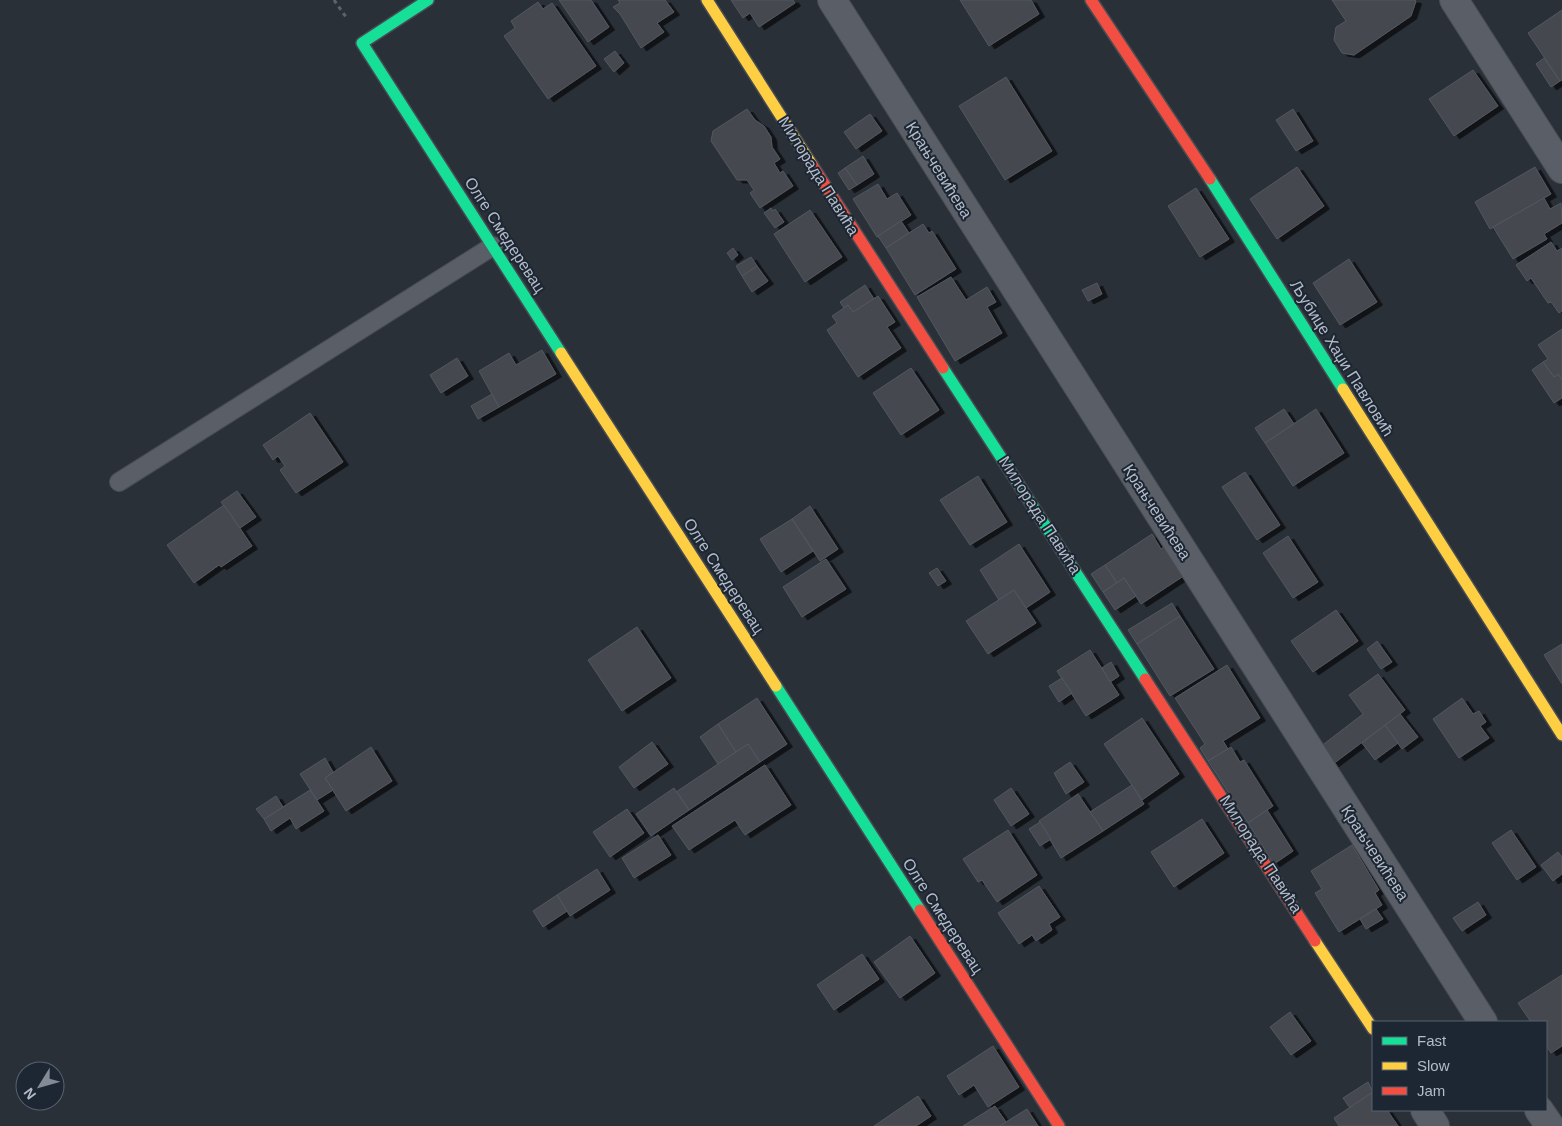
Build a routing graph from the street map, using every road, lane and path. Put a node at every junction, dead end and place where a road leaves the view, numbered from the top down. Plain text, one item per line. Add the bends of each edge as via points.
1 (428, 0) edge
2 (707, 0) edge
3 (832, 0) edge
4 (1091, 0) edge
5 (1454, 0) edge
6 (1562, 169) edge
7 (492, 246) junction
8 (119, 482) dead end
9 (1562, 735) edge
10 (1482, 1021) edge
11 (1372, 1027) edge
12 (1426, 1111) edge
13 (1540, 1111) edge
14 (1059, 1126) edge
15 (1436, 1126) edge
16 (1550, 1126) edge

1 - 7 street, Олге Смедеревац via 362,43
2 - 11 street, Милорада Павића
3 - 10 street, Крањчевићева
4 - 9 street, Љубице Хаџи Павловић via 1200,164
5 - 6 street
7 - 8 lane
7 - 14 street, Олге Смедеревац
12 - 15 street
13 - 16 street

